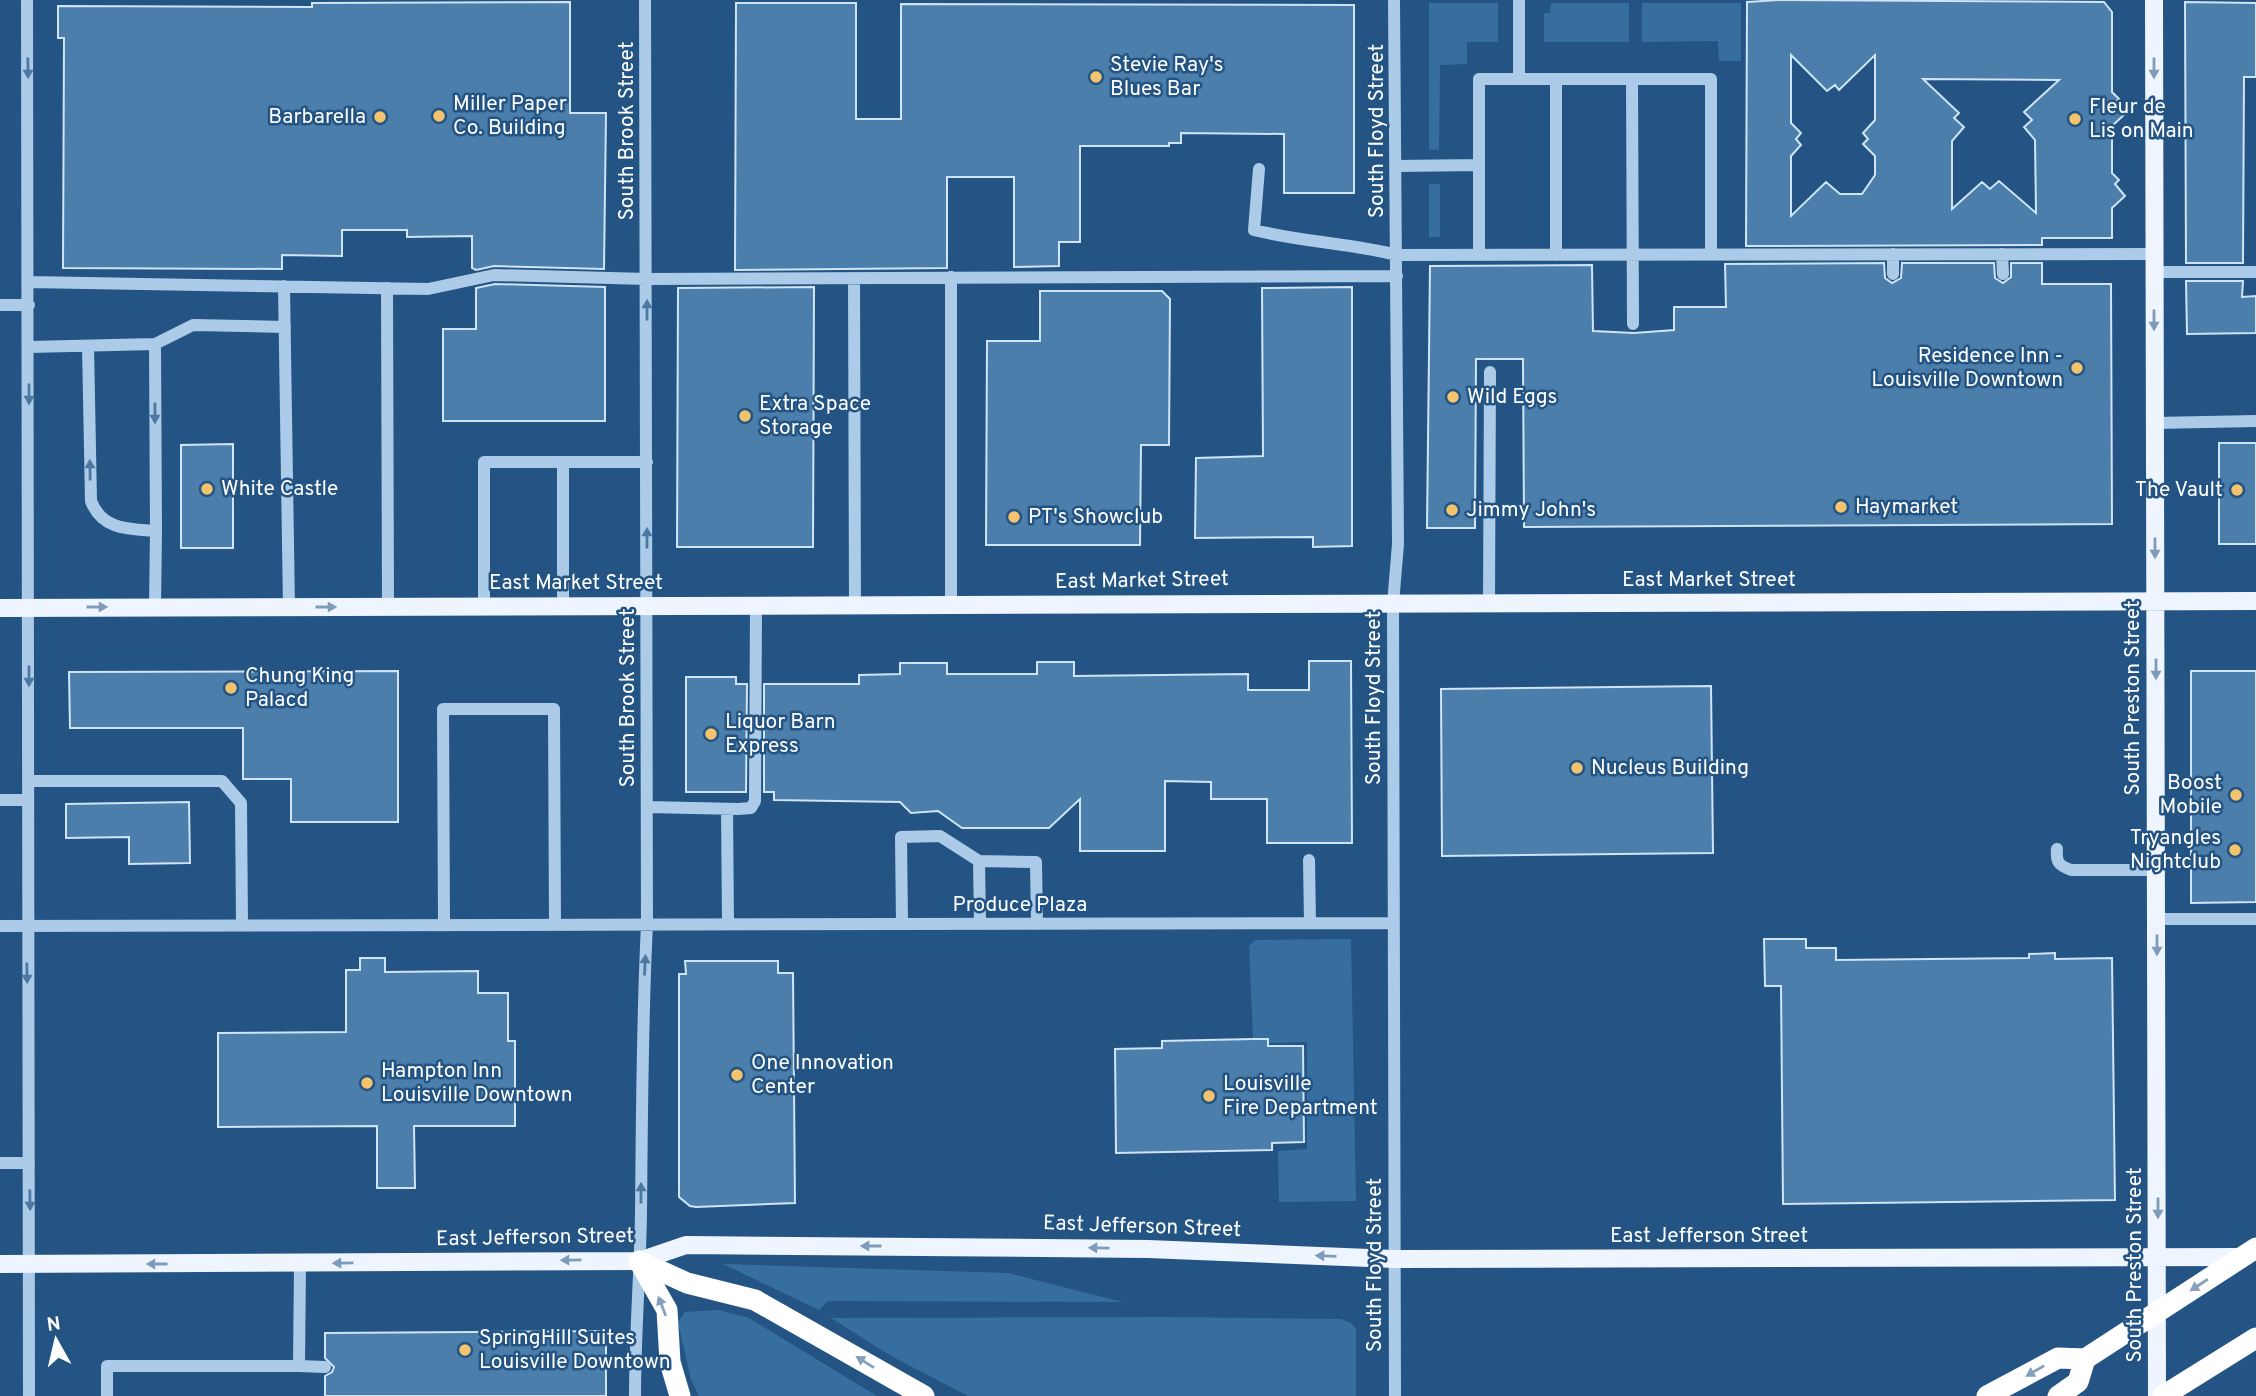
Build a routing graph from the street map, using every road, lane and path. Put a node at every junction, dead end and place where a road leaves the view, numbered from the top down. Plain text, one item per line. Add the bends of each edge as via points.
1 (27, 0) edge
2 (645, 0) edge
3 (1395, 0) edge
4 (1519, 0) edge
5 (2154, 0) edge
6 (1519, 79) junction
7 (1556, 79) junction
8 (1632, 79) junction
9 (1479, 165) junction
10 (1397, 166) junction
11 (1259, 169) dead end
12 (1633, 254) junction
13 (1711, 254) junction
14 (1893, 254) junction
15 (2002, 254) junction
16 (2154, 254) junction
17 (1397, 255) junction
18 (1479, 255) junction
19 (1556, 255) junction
20 (2154, 272) junction
21 (2256, 272) edge
22 (2003, 274) dead end
23 (1893, 275) dead end
24 (1397, 276) junction
25 (951, 277) junction
26 (854, 278) junction
27 (646, 279) junction
28 (29, 282) junction
29 (284, 286) junction
30 (387, 288) junction
31 (0, 305) edge
32 (29, 305) junction
33 (1633, 324) dead end
34 (285, 327) junction
35 (155, 344) junction
36 (88, 346) junction
37 (29, 347) junction
38 (1490, 372) dead end
39 (2256, 421) edge
40 (2155, 423) junction
41 (563, 462) junction
42 (647, 462) junction
43 (156, 531) junction
44 (2155, 601) junction
45 (2256, 601) edge
46 (1393, 604) junction
47 (1489, 604) junction
48 (484, 606) junction
49 (563, 606) junction
50 (647, 606) junction
51 (756, 606) junction
52 (855, 606) junction
53 (951, 606) junction
54 (29, 607) junction
55 (155, 607) junction
56 (289, 607) junction
57 (388, 607) junction
58 (0, 608) edge
59 (28, 780) junction
60 (0, 800) edge
61 (28, 800) junction
62 (647, 807) junction
63 (727, 809) junction
64 (2057, 849) dead end
65 (1309, 860) dead end
66 (979, 862) junction
67 (2157, 870) junction
68 (2157, 919) junction
69 (2256, 919) edge
70 (1310, 923) junction
71 (1394, 923) junction
72 (728, 924) junction
73 (902, 924) junction
74 (979, 924) junction
75 (1037, 924) junction
76 (242, 925) junction
77 (444, 925) junction
78 (555, 925) junction
79 (647, 925) junction
80 (0, 926) edge
81 (27, 926) junction
82 (0, 1163) edge
83 (29, 1163) junction
84 (2256, 1248) edge
85 (2256, 1257) edge
86 (2158, 1258) junction
87 (1394, 1259) junction
88 (639, 1261) junction
89 (300, 1263) junction
90 (0, 1264) edge
91 (30, 1264) junction
92 (2256, 1338) edge
93 (2085, 1359) junction
94 (299, 1366) junction
95 (325, 1367) dead end
96 (29, 1396) edge
97 (107, 1396) edge
98 (635, 1396) edge
99 (680, 1396) edge
100 (924, 1396) edge
101 (1395, 1396) edge
102 (1987, 1396) edge
103 (2057, 1396) edge
104 (2157, 1396) edge
105 (2163, 1396) edge

1 -> 28 street
2 - 27 street, South Brook Street
3 - 10 street, South Floyd Street
4 - 6 street
5 -> 16 main road, South Preston Street
6 - 7 street
6 - 9 street via 1479,79
7 - 8 street
7 - 19 street
8 - 12 street
8 - 13 street via 1711,79
9 - 10 street
9 - 18 street
10 - 17 street, South Floyd Street
11 - 17 street via 1255,230
12 - 13 street
12 - 19 street
12 - 33 street
13 - 14 street
14 - 15 street
14 - 23 street
15 - 16 street
15 - 22 street
16 - 20 main road, South Preston Street
17 - 18 street
17 - 24 street, South Floyd Street
18 - 19 street
20 - 21 street
20 -> 40 main road, South Preston Street
24 - 25 street
24 - 46 street, South Floyd Street via 1398,544
25 - 26 street
25 - 53 street
26 - 27 street
26 - 52 street
27 - 30 street via 494,275 428,289
42 -> 27 street, South Brook Street
28 - 29 street
28 - 32 street
29 - 30 street
29 - 34 street
30 - 57 street
31 - 32 street
32 - 37 street
34 - 35 street via 193,325
34 - 56 street
35 - 36 street
35 -> 43 street
36 - 37 street
43 -> 36 street via 118,528 94,511
37 -> 54 street
38 - 47 street
39 - 40 street
40 -> 44 main road, South Preston Street
41 - 42 street
41 - 48 street via 484,462
41 - 49 street
50 -> 42 street, South Brook Street
43 - 55 street
44 - 45 main road, East Market Street
44 - 47 main road, East Market Street
44 -> 67 main road, South Preston Street
46 - 47 main road, East Market Street
46 - 53 main road, East Market Street
46 - 71 street, South Floyd Street
48 - 49 main road, East Market Street
48 - 57 main road, East Market Street
49 - 50 main road, East Market Street
50 - 51 main road, East Market Street
50 - 62 street, South Brook Street
51 - 52 main road, East Market Street
51 - 63 street via 755,801 751,808
52 - 53 main road, East Market Street
54 -> 55 main road, East Market Street
54 - 58 main road, East Market Street
54 -> 59 street
55 - 56 main road, East Market Street
56 -> 57 main road, East Market Street
59 - 61 street
59 - 76 street via 222,781 241,803
60 - 61 street
61 - 81 street
62 - 63 street
62 - 79 street, South Brook Street
63 - 72 street
64 - 67 street via 2060,866 2071,870
65 - 70 street
66 - 73 street via 940,836 901,836
66 - 74 street
66 - 75 street via 1037,862
67 - 68 main road, South Preston Street
68 - 69 street
68 -> 86 main road, South Preston Street
70 - 71 street, Produce Plaza
70 - 75 street, Produce Plaza
71 - 87 street, South Floyd Street
72 - 73 street, Produce Plaza
72 - 79 street, Produce Plaza
73 - 74 street, Produce Plaza
74 - 75 street, Produce Plaza
76 - 77 street, Produce Plaza
76 - 81 street, Produce Plaza
77 - 78 street, Produce Plaza
77 - 78 street via 443,709 554,709
78 - 79 street, Produce Plaza
88 -> 79 street, South Brook Street
80 - 81 street, Produce Plaza
81 -> 83 street
82 - 83 street
83 -> 91 street
84 -> 93 highway, bridge
85 - 86 main road, East Jefferson Street
86 - 87 main road, East Jefferson Street
86 - 104 main road, South Preston Street
87 -> 88 main road, East Jefferson Street via 1148,1249 686,1245
87 - 101 street, South Floyd Street
88 -> 89 main road, East Jefferson Street
88 - 98 street, South Brook Street
99 -> 88 highway via 670,1362 667,1310
100 -> 88 highway via 755,1300 687,1283
89 -> 91 main road, East Jefferson Street
89 - 94 street
90 - 91 main road, East Jefferson Street
91 - 96 street
92 - 105 highway
93 -> 102 highway via 2058,1357
93 - 103 highway via 2078,1382
94 - 95 street
94 - 97 street via 107,1366

